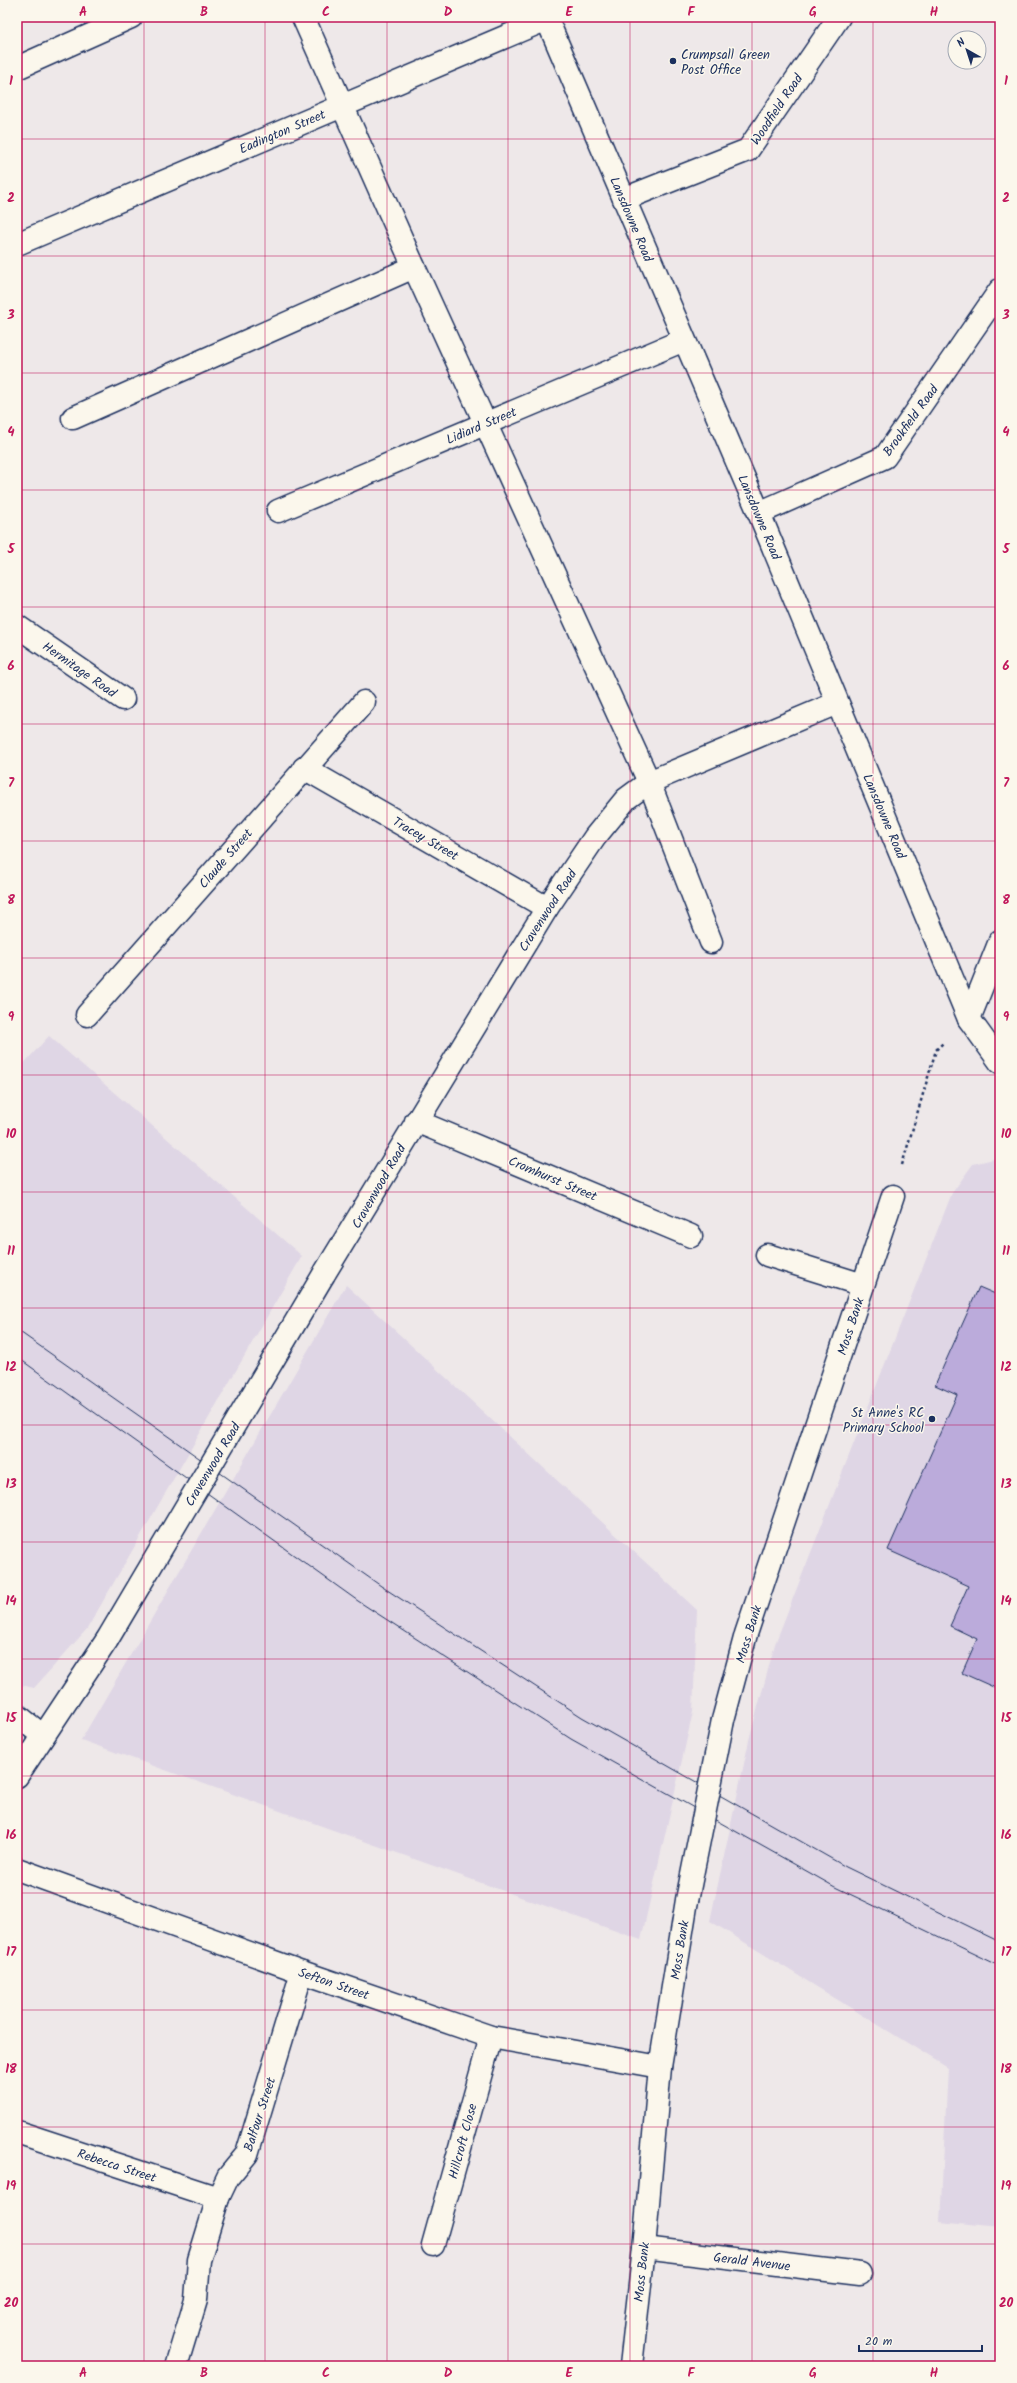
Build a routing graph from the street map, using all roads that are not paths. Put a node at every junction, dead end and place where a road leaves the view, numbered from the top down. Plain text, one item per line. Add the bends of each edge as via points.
1 (131, 17) edge
2 (303, 17) edge
3 (840, 17) edge
4 (547, 18) edge
5 (17, 68) edge
6 (342, 106) junction
7 (624, 199) junction
8 (17, 244) edge
9 (414, 267) junction
10 (1000, 290) edge
11 (684, 340) junction
12 (73, 418) dead end
13 (485, 424) junction
14 (278, 511) dead end
15 (759, 513) junction
16 (17, 626) edge
17 (123, 699) dead end
18 (364, 702) dead end
19 (837, 703) junction
20 (304, 768) junction
21 (649, 782) junction
22 (547, 908) junction
23 (1000, 941) edge
24 (711, 942) dead end
25 (87, 1015) dead end
26 (969, 1019) junction
27 (1000, 1062) edge
28 (416, 1121) junction
29 (893, 1196) road end
30 (691, 1236) dead end
31 (766, 1255) dead end
32 (863, 1285) junction
33 (17, 1714) edge
34 (43, 1736) junction
35 (17, 1776) edge
36 (17, 1869) edge
37 (302, 1972) junction
38 (491, 2037) junction
39 (660, 2067) junction
40 (17, 2132) edge
41 (218, 2198) junction
42 (434, 2245) dead end
43 (644, 2248) junction
44 (860, 2274) dead end
45 (176, 2366) edge
46 (630, 2366) edge

1 - 5 street
2 - 6 street
3 - 7 street, Woodfield Road via 748,150
4 - 6 street, Eadington Street
4 - 7 street, Lansdowne Road
6 - 8 street, Eadington Street
6 - 9 street
7 - 11 street, Lansdowne Road
9 - 12 street
9 - 13 street
10 - 15 street, Brookfield Road via 885,457
11 - 13 street, Lidiard Street
11 - 15 street, Lansdowne Road
13 - 14 street, Lidiard Street
13 - 21 street
15 - 19 street, Lansdowne Road
16 - 17 street, Hermitage Road
18 - 20 street, Claude Street
19 - 21 street, Cravenwood Road
19 - 26 street, Lansdowne Road
20 - 22 street, Tracey Street
20 - 25 street, Claude Street
21 - 22 street, Cravenwood Road via 626,800 595,837
21 - 24 street
22 - 28 street, Cravenwood Road
23 - 26 street
26 - 27 street, Lansdowne Road
28 - 30 street, Cromhurst Street
28 - 34 street, Cravenwood Road, bridge via 107,1640
29 - 32 street, Moss Bank
31 - 32 street
32 - 39 street, Moss Bank, bridge via 746,1634 723,1720 687,1900
33 - 34 street
34 - 35 street, Cravenwood Road
36 - 37 street, Sefton Street
37 - 38 street, Sefton Street
37 - 41 street, Balfour Street via 247,2154 228,2177
38 - 39 street, Sefton Street
38 - 42 street, Hillcroft Close
39 - 43 street, Moss Bank
40 - 41 street, Rebecca Street
41 - 45 street, Balfour Street via 199,2260 196,2300
43 - 44 street, Gerald Avenue
43 - 46 street, Moss Bank

